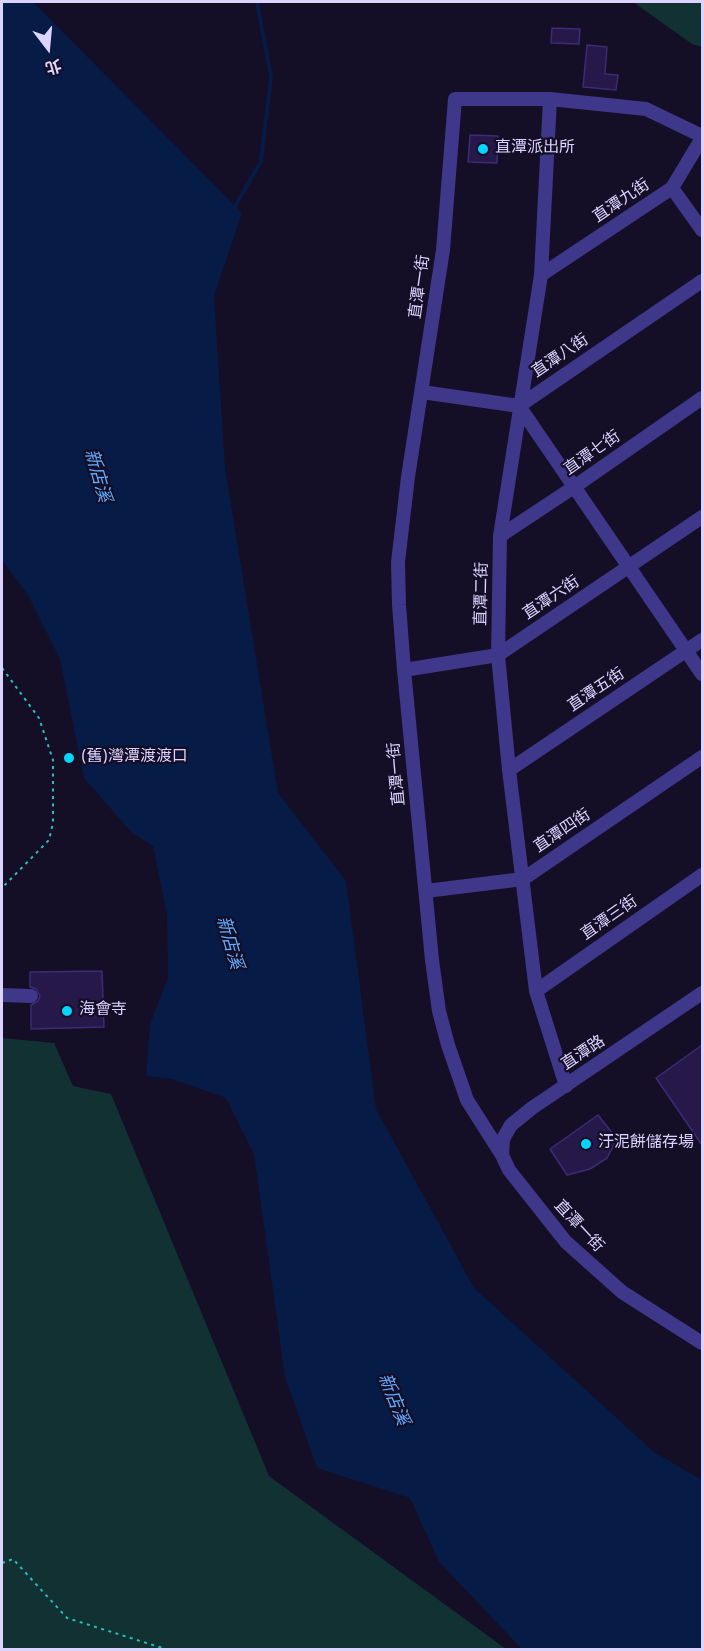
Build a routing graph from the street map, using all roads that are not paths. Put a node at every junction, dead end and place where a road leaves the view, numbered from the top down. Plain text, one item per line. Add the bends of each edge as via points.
1 (550, 99) junction
2 (702, 137) edge
3 (672, 188) junction
4 (702, 230) edge
5 (541, 275) junction
6 (702, 280) edge
7 (422, 392) junction
8 (702, 398) edge
9 (519, 406) junction
10 (574, 488) junction
11 (702, 518) edge
12 (500, 536) junction
13 (629, 568) junction
14 (702, 640) edge
15 (686, 651) junction
16 (498, 655) junction
17 (404, 670) junction
18 (702, 675) edge
19 (702, 757) edge
20 (509, 770) junction
21 (702, 874) edge
22 (523, 879) junction
23 (426, 891) junction
24 (536, 991) junction
25 (702, 993) edge
26 (2, 995) edge
27 (31, 996) dead end
28 (566, 1086) junction
29 (502, 1155) junction
30 (702, 1343) edge

1 - 2 street via 646,110
1 - 5 street, 直潭二街
1 - 7 street, 直潭一街 via 455,99 443,250
2 - 3 street, 直潭九街
3 - 4 street
3 - 5 street, 直潭九街
5 - 9 street, 直潭二街
6 - 9 street, 直潭八街
7 - 9 street
7 - 17 street, 直潭一街 via 398,562
8 - 10 street, 直潭七街
9 - 10 street
9 - 12 street, 直潭二街
10 - 12 street, 直潭七街
10 - 13 street
11 - 13 street, 直潭六街
12 - 16 street, 直潭二街
13 - 15 street
13 - 16 street, 直潭六街
14 - 15 street, 直潭五街
15 - 18 street
15 - 20 street, 直潭五街
16 - 17 street, 直潭六街
16 - 20 street, 直潭二街
17 - 23 street, 直潭一街
19 - 22 street, 直潭四街
20 - 22 street, 直潭二街
21 - 24 street, 直潭三街
22 - 23 street, 直潭四街
22 - 24 street, 直潭二街
23 - 29 street, 直潭一街 via 436,990 448,1045 467,1100
24 - 28 street, 直潭二街
25 - 28 street, 直潭路
26 - 27 street
28 - 29 street, 直潭路 via 511,1125 503,1139
29 - 30 street, 直潭一街 via 509,1170 566,1242 622,1292

